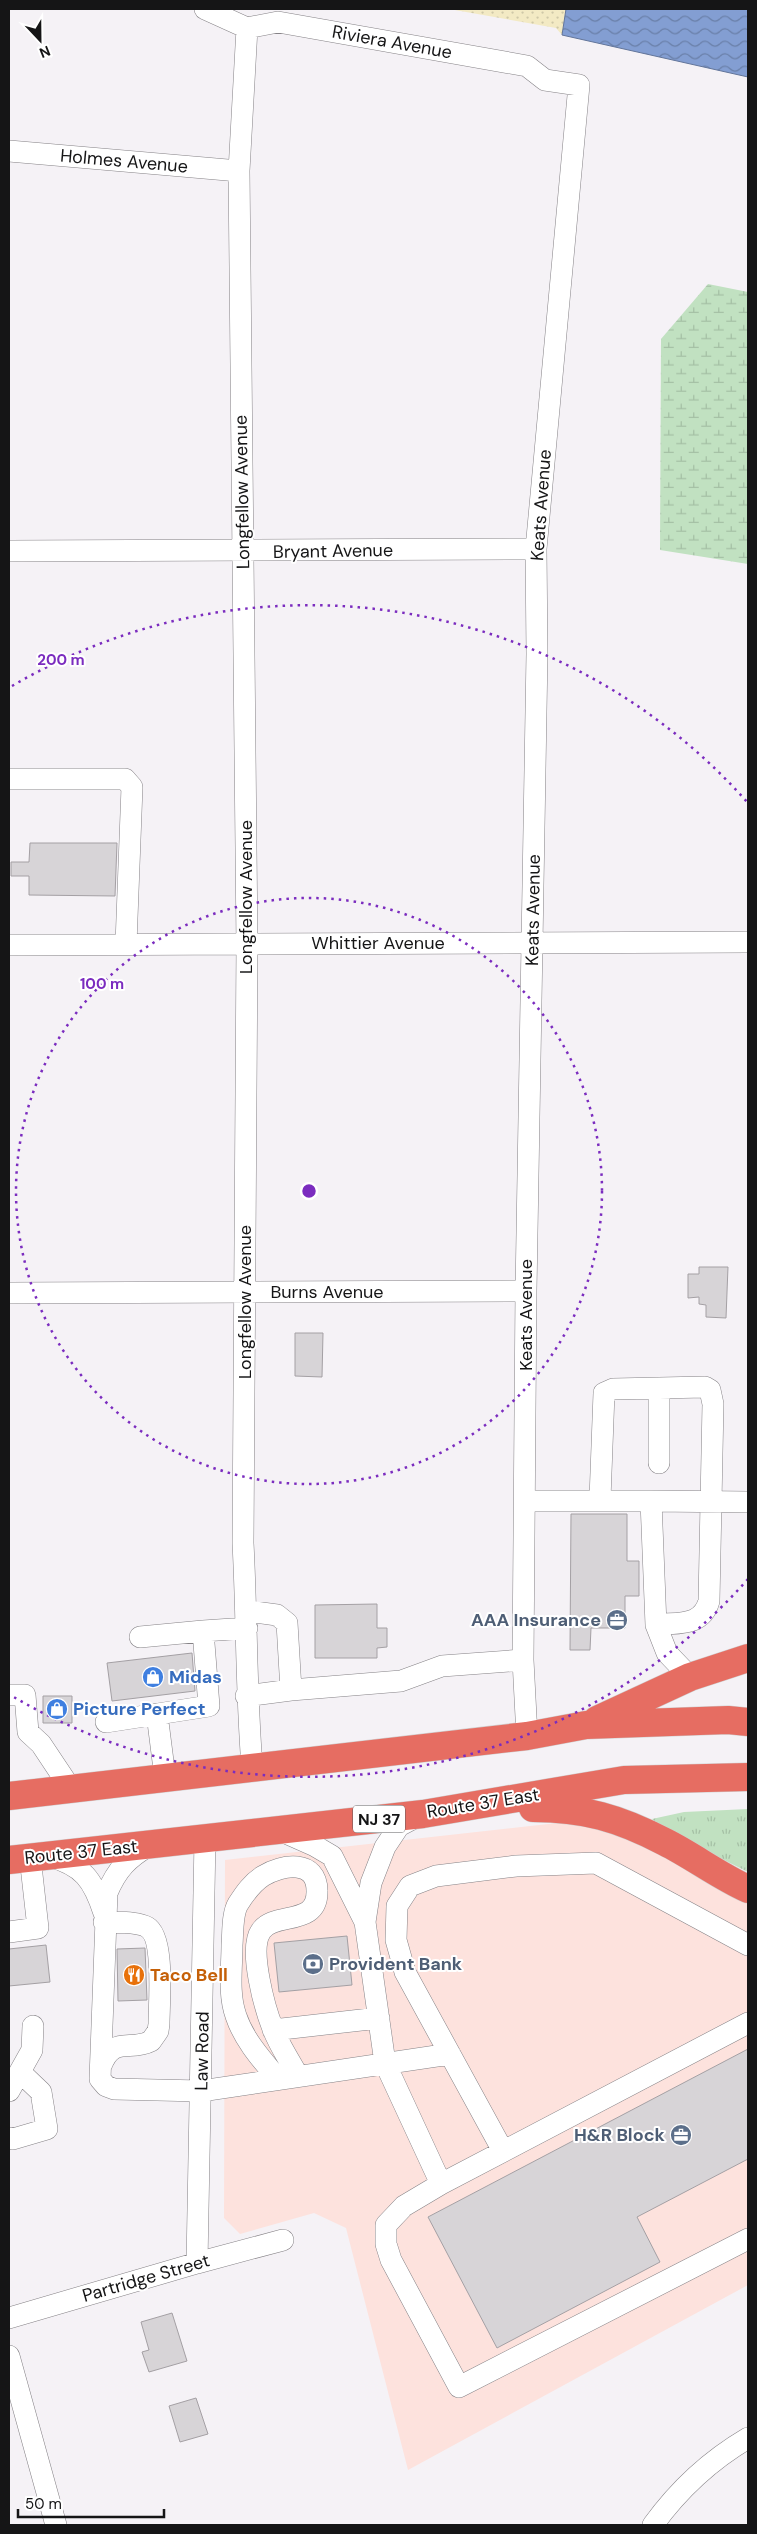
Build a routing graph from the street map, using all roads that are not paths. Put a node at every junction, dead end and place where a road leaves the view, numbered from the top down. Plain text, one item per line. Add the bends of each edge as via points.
1 (205, 9) edge
2 (247, 28) junction
3 (579, 86) joint
4 (9, 151) edge
5 (239, 170) junction
6 (536, 549) junction
7 (9, 551) edge
8 (243, 552) junction
9 (9, 779) edge
10 (533, 942) junction
11 (748, 942) edge
12 (126, 944) junction
13 (247, 944) junction
14 (9, 945) edge
15 (526, 1291) junction
16 (9, 1293) edge
17 (246, 1293) junction
18 (659, 1388) junction
19 (659, 1462) dead end
20 (526, 1500) junction
21 (600, 1500) junction
22 (651, 1501) junction
23 (709, 1501) junction
24 (748, 1502) edge
25 (247, 1620) junction
26 (656, 1625) junction
27 (203, 1631) junction
28 (140, 1637) dead end
29 (748, 1658) edge
30 (523, 1660) junction
31 (690, 1678) junction
32 (291, 1690) junction
33 (9, 1695) edge
34 (246, 1696) junction
35 (157, 1714) junction
36 (106, 1722) dead end
37 (748, 1722) edge
38 (586, 1725) junction
39 (527, 1736) junction
40 (252, 1766) junction
41 (165, 1777) junction
42 (748, 1777) edge
43 (71, 1788) junction
44 (9, 1796) edge
45 (458, 1807) junction
46 (423, 1814) junction
47 (281, 1831) junction
48 (206, 1839) junction
49 (150, 1845) junction
50 (28, 1858) edge
51 (748, 1889) edge
52 (105, 1919) junction
53 (365, 1922) junction
54 (9, 1932) edge
55 (748, 1945) edge
56 (379, 2018) junction
57 (748, 2023) edge
58 (33, 2026) dead end
59 (273, 2030) junction
60 (450, 2054) junction
61 (385, 2064) junction
62 (101, 2066) junction
63 (20, 2072) junction
64 (288, 2078) junction
65 (9, 2091) edge
66 (201, 2091) junction
67 (9, 2138) edge
68 (503, 2151) junction
69 (441, 2184) junction
70 (748, 2239) edge
71 (283, 2240) dead end
72 (197, 2263) junction
73 (9, 2318) edge
74 (9, 2356) edge
75 (748, 2438) edge
76 (56, 2525) edge
77 (653, 2525) edge

1 - 2 street
2 - 3 street, Riviera Avenue via 278,22 527,66 545,80
2 - 5 street, Longfellow Avenue
3 - 6 street, Keats Avenue
4 - 5 street, Holmes Avenue
5 - 8 street, Longfellow Avenue
6 - 8 street, Bryant Avenue
6 - 10 street, Keats Avenue
7 - 8 street, Bryant Avenue
8 - 13 street, Longfellow Avenue
9 - 12 street via 125,779 132,787
10 - 11 street, Whittier Avenue
10 - 13 street, Whittier Avenue
10 - 15 street, Keats Avenue
12 - 13 street, Whittier Avenue
12 - 14 street, Whittier Avenue
13 - 17 street, Longfellow Avenue
15 - 17 street, Burns Avenue
15 - 20 street, Keats Avenue
16 - 17 street, Burns Avenue
17 - 25 street, Longfellow Avenue via 243,1543
18 - 19 street
18 - 21 street via 613,1389 604,1393
18 - 23 street via 705,1388 712,1392
20 - 21 street
20 - 30 street, Keats Avenue
21 - 22 street
22 - 23 street
22 - 26 street
23 - 24 street
23 - 26 street via 709,1601 706,1611 695,1621
25 - 27 street
25 - 32 street via 277,1614 287,1623
25 - 34 street, Longfellow Avenue
26 - 31 street via 667,1653
27 - 28 street
27 - 35 street via 209,1706
29 - 31 highway
30 - 32 street via 442,1666 402,1681
30 - 39 street, Keats Avenue
31 - 38 highway
32 - 34 street
33 - 43 street via 25,1695 28,1732 41,1744
34 - 40 street, Longfellow Avenue
35 - 36 street
35 - 41 street
37 - 38 highway
38 - 39 highway
39 - 40 highway
40 - 41 highway
41 - 43 highway
42 - 45 highway, Route 37 East / NJ 37 via 624,1780
43 - 44 highway
45 - 46 highway, Route 37 East / NJ 37
45 - 51 highway via 568,1808 606,1816 664,1841
46 - 47 highway, Route 37 East / NJ 37
46 - 53 street via 399,1826 385,1847 371,1883
47 - 48 highway, Route 37 East / NJ 37
47 - 53 street via 332,1856
48 - 49 highway, Route 37 East / NJ 37
48 - 66 street, Law Road
49 - 50 highway, Route 37 East / NJ 37
49 - 52 street via 136,1853 116,1874 107,1893
50 - 52 street via 71,1863 97,1893
50 - 54 street via 38,1928
52 - 62 street
52 - 62 street via 143,1925 154,1934 158,1952 159,2024 151,2041 114,2048 104,2056
53 - 56 street
55 - 60 street via 596,1863 516,1866 436,1876 419,1882 410,1886 397,1906 396,1940 405,1972
56 - 59 street
56 - 61 street
57 - 68 street
58 - 63 street via 32,2050
59 - 64 street
59 - 64 street via 260,1982 256,1940 262,1928 303,1915 314,1905 316,1880 309,1871 300,1867 282,1867 262,1876 246,1890 236,1908 233,1934 232,1995 236,2017 252,2047
60 - 61 street
60 - 68 street
61 - 64 street
61 - 69 street
62 - 66 street via 100,2078 106,2086 114,2089
63 - 65 street
63 - 67 street via 41,2092 47,2129
64 - 66 street
66 - 72 street, Law Road
68 - 69 street
69 - 70 street via 404,2206 386,2225 386,2244 391,2260 458,2387
71 - 72 street, Partridge Street
72 - 73 street, Partridge Street
74 - 76 street
75 - 77 street via 702,2469 672,2498

